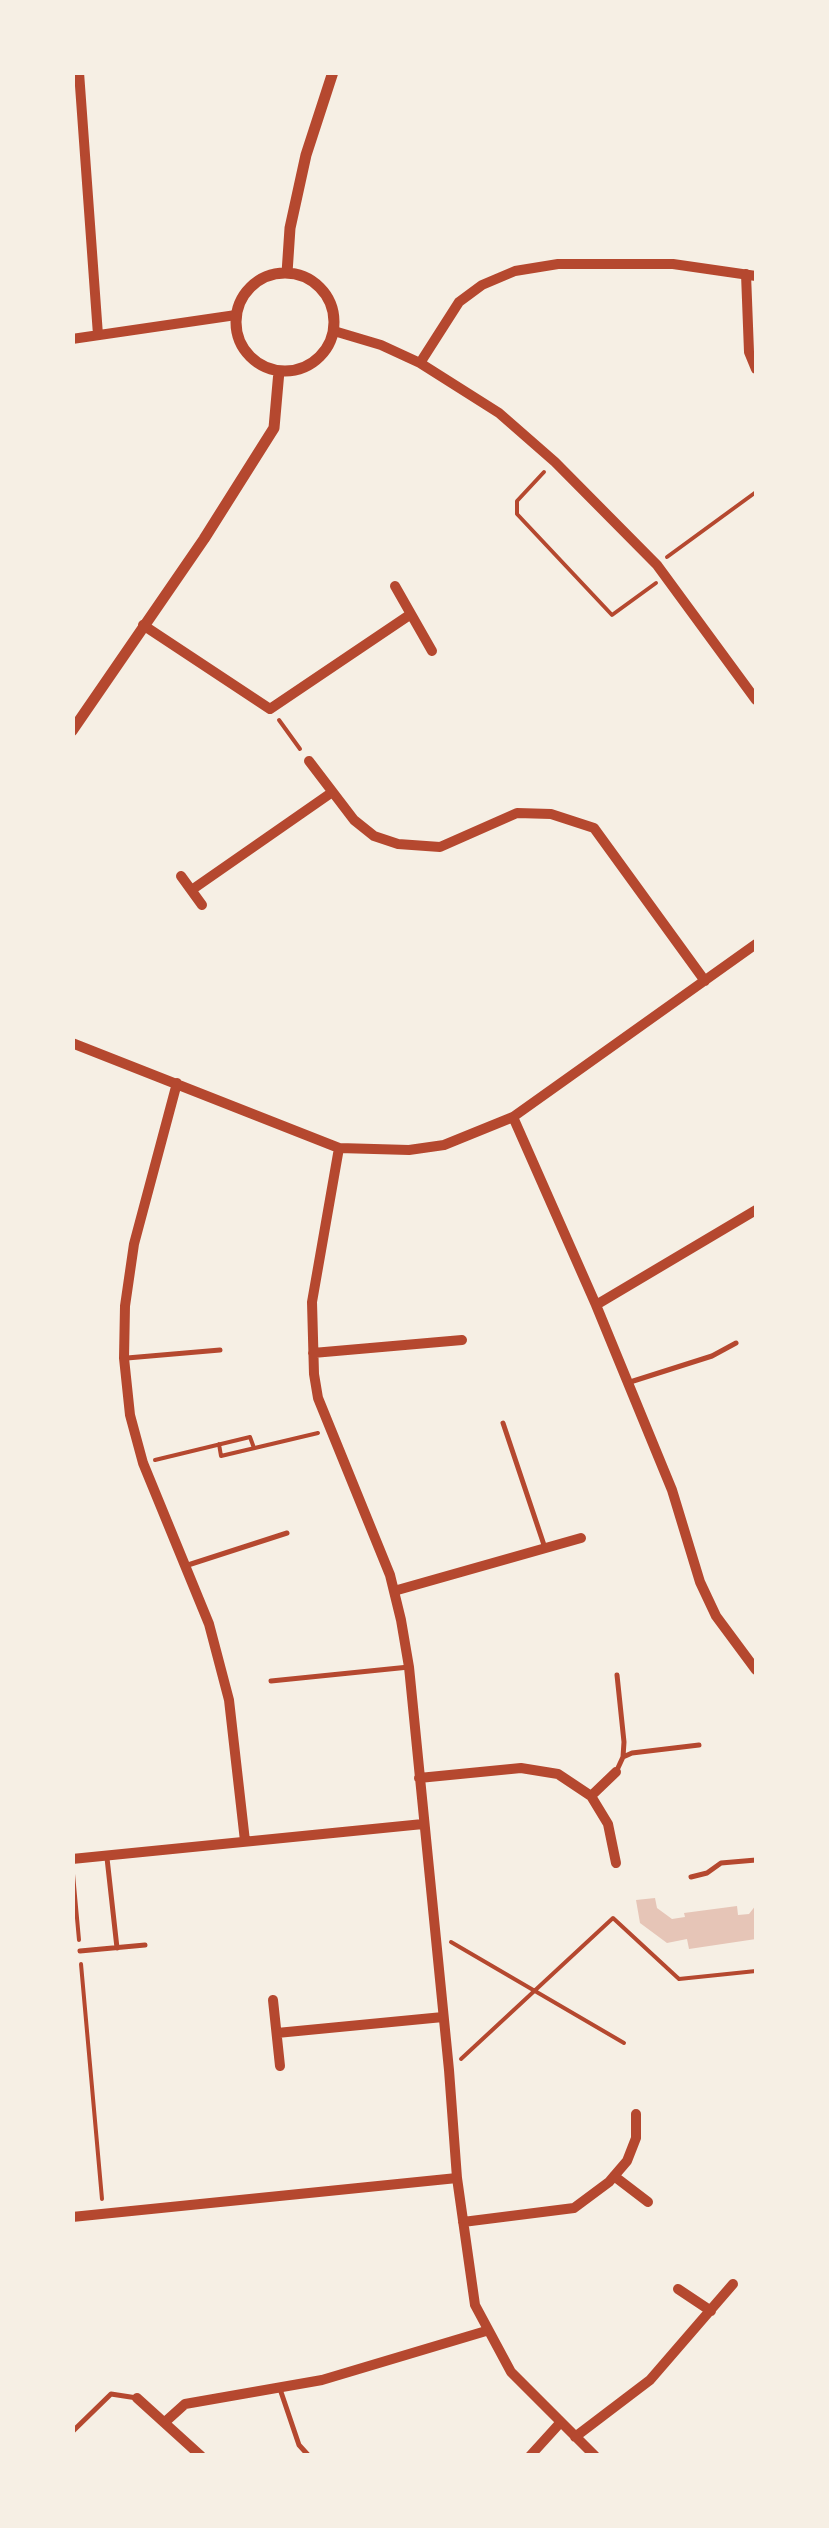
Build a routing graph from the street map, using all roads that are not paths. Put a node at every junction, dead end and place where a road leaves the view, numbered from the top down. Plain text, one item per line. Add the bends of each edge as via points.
1 (79, 72) edge
2 (332, 72) edge
3 (287, 273) junction
4 (751, 275) edge
5 (236, 315) junction
6 (334, 331) junction
7 (98, 336) junction
8 (72, 339) edge
9 (420, 362) junction
10 (756, 369) edge
11 (279, 371) junction
12 (395, 586) dead end
13 (411, 614) junction
14 (143, 625) junction
15 (432, 650) dead end
16 (756, 700) edge
17 (72, 731) edge
18 (309, 761) road end
19 (330, 793) junction
20 (181, 876) dead end
21 (192, 889) junction
22 (202, 905) dead end
23 (756, 944) edge
24 (705, 981) junction
25 (72, 1043) edge
26 (178, 1083) junction
27 (513, 1117) junction
28 (339, 1148) junction
29 (756, 1210) edge
30 (596, 1305) junction
31 (462, 1340) dead end
32 (736, 1342) dead end
33 (220, 1350) dead end
34 (313, 1353) junction
35 (124, 1358) junction
36 (628, 1382) junction
37 (503, 1423) dead end
38 (286, 1533) dead end
39 (581, 1538) dead end
40 (546, 1548) junction
41 (188, 1565) junction
42 (394, 1591) junction
43 (409, 1667) junction
44 (756, 1670) edge
45 (617, 1674) dead end
46 (270, 1681) dead end
47 (698, 1745) dead end
48 (623, 1757) junction
49 (616, 1772) joint
50 (419, 1778) junction
51 (591, 1796) junction
52 (423, 1824) junction
53 (246, 1841) junction
54 (106, 1855) junction
55 (72, 1859) edge
56 (756, 1860) edge
57 (616, 1863) dead end
58 (691, 1876) dead end
59 (145, 1946) dead end
60 (117, 1948) junction
61 (80, 1951) road end
62 (274, 2000) dead end
63 (443, 2017) junction
64 (276, 2033) junction
65 (280, 2066) dead end
66 (636, 2114) dead end
67 (614, 2176) junction
68 (457, 2178) junction
69 (648, 2202) dead end
70 (72, 2217) edge
71 (462, 2222) junction
72 (733, 2284) dead end
73 (678, 2289) dead end
74 (710, 2310) junction
75 (486, 2331) junction
76 (280, 2389) junction
77 (138, 2398) joint
78 (165, 2422) junction
79 (560, 2423) junction
80 (72, 2432) edge
81 (574, 2437) junction
82 (201, 2456) edge
83 (309, 2456) edge
84 (530, 2456) edge
85 (595, 2456) edge

1 - 7 street
2 - 3 street via 306,155
3 - 5 street via 254,284
3 - 6 street via 318,285 334,314
4 - 9 street via 673,264 558,264 515,272 459,302
4 - 10 street via 749,352
5 - 7 street
5 - 11 street via 246,352
6 - 9 street
6 - 11 street via 314,362
7 - 8 street
9 - 16 street via 499,413 555,462 657,565
11 - 14 street via 274,428
12 - 13 street
13 - 14 street via 270,709
13 - 15 street
14 - 17 street
18 - 19 street
19 - 21 street
19 - 24 street via 374,836 419,847 440,847 517,813 551,814 594,828
20 - 21 street
21 - 22 street
23 - 24 street
24 - 27 street
25 - 26 street
26 - 28 street
26 - 35 street via 134,1244
27 - 28 street via 444,1145
27 - 30 street
28 - 34 street via 312,1302
29 - 30 street
30 - 36 street
31 - 34 street
32 - 36 lane
33 - 35 lane
34 - 42 street via 318,1398
35 - 41 street via 143,1463
36 - 44 street via 700,1582
37 - 40 lane
38 - 41 lane
39 - 40 street
40 - 42 street
41 - 53 street via 229,1700
42 - 43 street
43 - 46 lane
43 - 50 street
45 - 48 lane
47 - 48 lane
48 - 49 lane
49 - 51 street
50 - 51 street via 522,1768 558,1774
50 - 52 street
51 - 57 street via 608,1824
52 - 53 street
52 - 63 street
53 - 54 street
54 - 55 street
54 - 60 lane
56 - 58 lane via 720,1863
59 - 60 lane
60 - 61 lane
62 - 64 street
63 - 64 street
63 - 68 street
64 - 65 street
66 - 67 street via 636,2138
67 - 69 street
67 - 71 street via 574,2208
68 - 70 street
68 - 71 street
71 - 75 street via 475,2305
72 - 74 street
73 - 74 street
74 - 81 street via 650,2380
75 - 76 street
75 - 79 street via 511,2372
76 - 78 street via 185,2404
76 - 83 lane via 299,2446
77 - 78 street
77 - 80 lane via 111,2394
78 - 82 street
79 - 81 street
79 - 84 street
81 - 85 street

